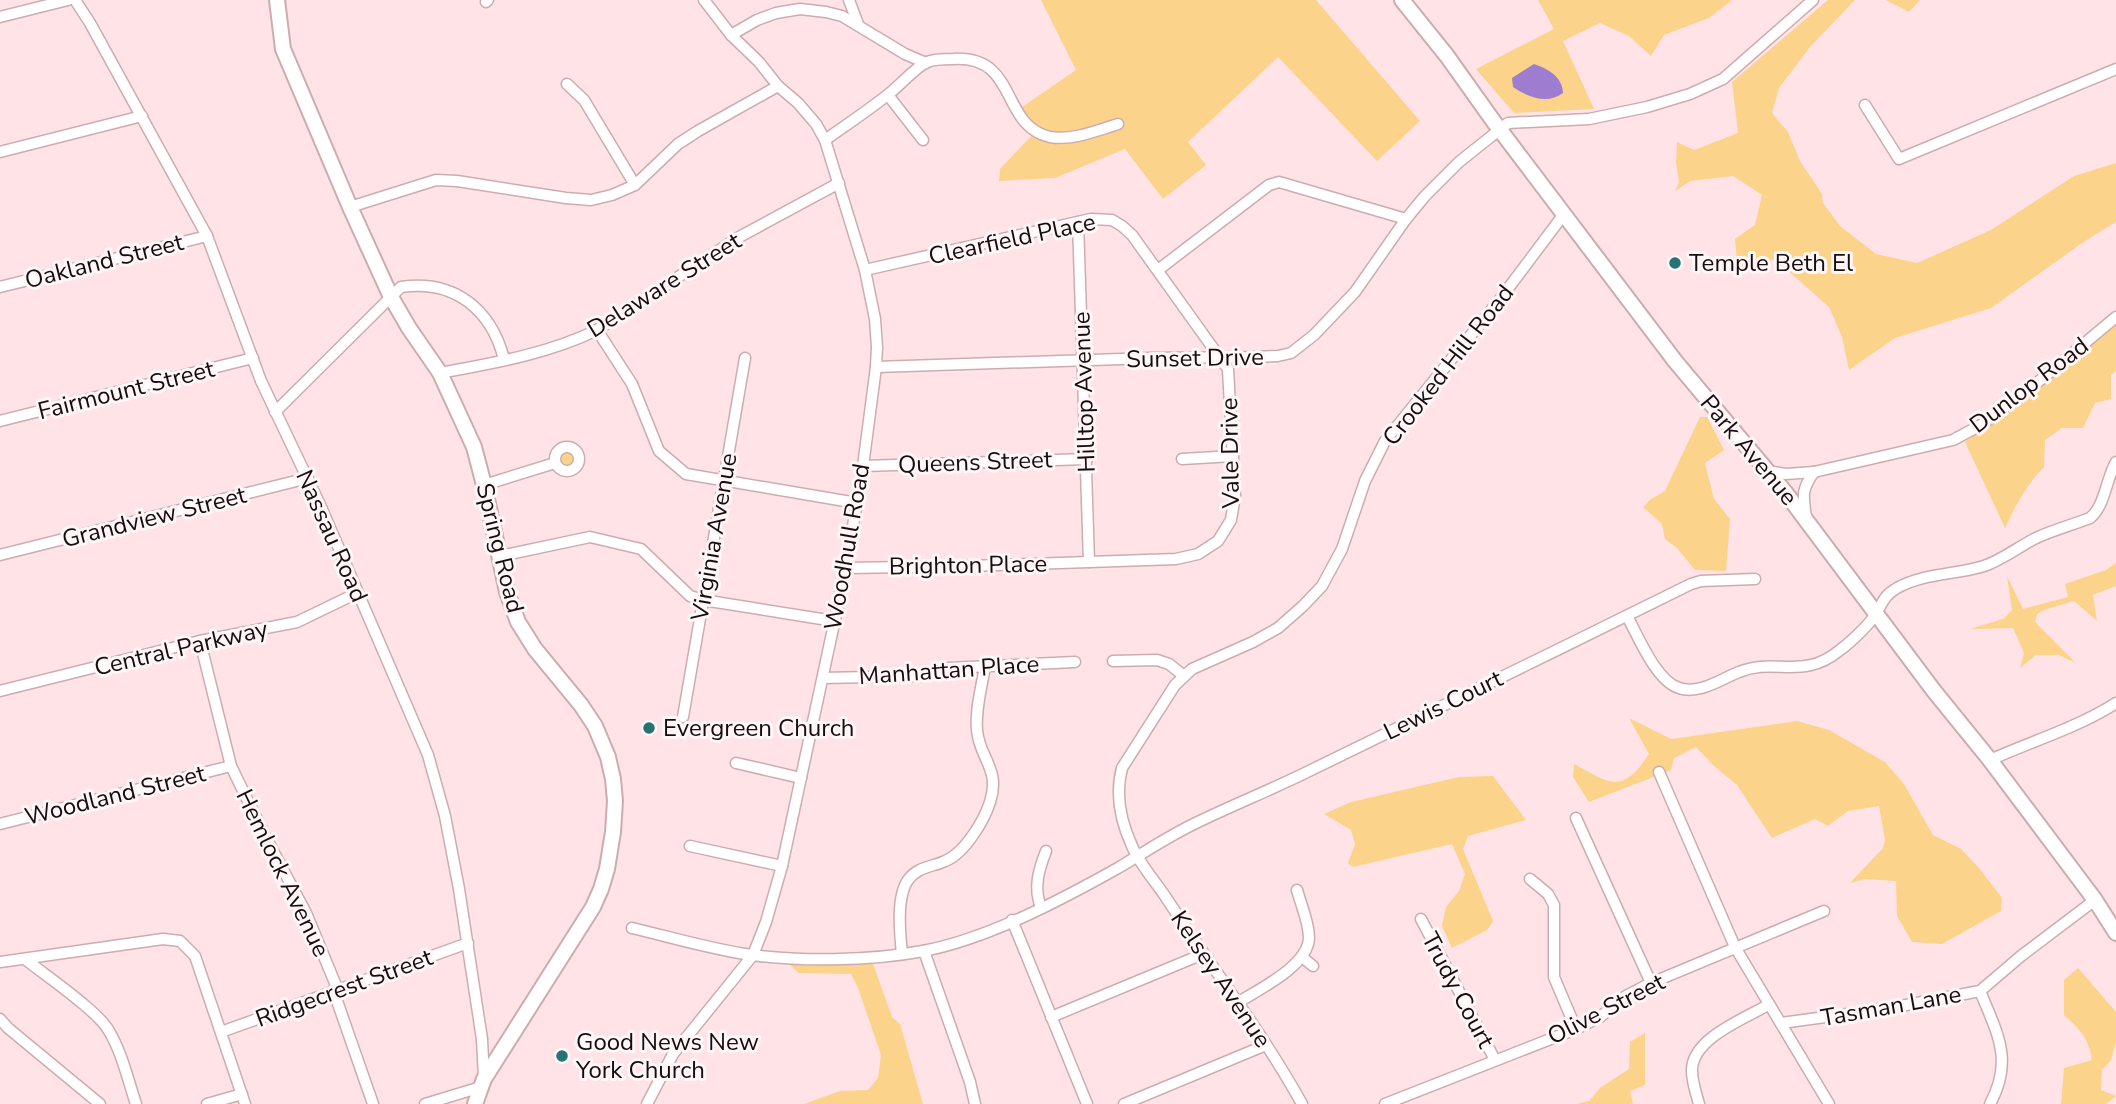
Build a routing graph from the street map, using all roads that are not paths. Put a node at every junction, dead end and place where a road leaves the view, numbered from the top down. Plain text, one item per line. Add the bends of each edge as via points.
1 (68, 0) edge
2 (75, 0) edge
3 (277, 0) edge
4 (704, 0) edge
5 (849, 0) edge
6 (1402, 0) edge
7 (1813, 0) edge
8 (0, 17) edge
9 (858, 24) junction
10 (731, 36) junction
11 (926, 62) junction
12 (2116, 69) edge
13 (568, 84) dead end
14 (778, 86) junction
15 (888, 95) junction
16 (1865, 105) dead end
17 (142, 116) junction
18 (1118, 124) dead end
19 (1499, 129) junction
20 (825, 140) junction
21 (923, 140) dead end
22 (0, 152) edge
23 (839, 183) junction
24 (635, 184) junction
25 (349, 207) junction
26 (1564, 214) junction
27 (1406, 219) junction
28 (1078, 222) junction
29 (207, 236) junction
30 (865, 270) junction
31 (1158, 270) junction
32 (0, 287) edge
33 (391, 297) junction
34 (2116, 317) edge
35 (597, 330) junction
36 (1219, 357) junction
37 (253, 358) junction
38 (745, 358) dead end
39 (504, 359) junction
40 (1082, 360) junction
41 (876, 367) junction
42 (440, 373) junction
43 (275, 412) junction
44 (0, 421) edge
45 (1233, 456) junction
46 (1087, 458) junction
47 (1182, 458) dead end
48 (2116, 462) edge
49 (555, 463) dead end
50 (863, 466) junction
51 (1767, 471) junction
52 (1814, 472) junction
53 (308, 478) junction
54 (724, 481) junction
55 (484, 485) junction
56 (1785, 492) junction
57 (857, 503) junction
58 (1806, 520) junction
59 (0, 555) edge
60 (500, 556) junction
61 (1089, 562) junction
62 (846, 568) junction
63 (1755, 579) dead end
64 (357, 593) junction
65 (703, 600) junction
66 (1877, 614) junction
67 (1627, 616) junction
68 (834, 621) junction
69 (200, 641) junction
70 (1113, 661) dead end
71 (1074, 662) dead end
72 (985, 666) junction
73 (1184, 676) junction
74 (823, 678) junction
75 (0, 691) edge
76 (2113, 705) edge
77 (683, 717) dead end
78 (2116, 718) edge
79 (1990, 760) junction
80 (736, 763) dead end
81 (230, 766) junction
82 (1659, 772) dead end
83 (801, 778) junction
84 (1576, 818) dead end
85 (0, 824) edge
86 (690, 846) dead end
87 (1046, 851) dead end
88 (1137, 855) junction
89 (782, 866) junction
90 (1530, 879) dead end
91 (1297, 890) dead end
92 (2095, 900) junction
93 (1041, 907) junction
94 (1825, 911) dead end
95 (2116, 918) edge
96 (1421, 919) dead end
97 (1012, 920) junction
98 (632, 928) dead end
99 (2116, 933) edge
100 (468, 943) junction
101 (1735, 947) junction
102 (924, 951) junction
103 (902, 954) junction
104 (1203, 954) junction
105 (753, 955) junction
106 (1302, 957) junction
107 (25, 959) junction
108 (0, 962) edge
109 (1313, 966) dead end
110 (1650, 983) junction
111 (335, 991) junction
112 (1980, 991) junction
113 (1237, 1003) junction
114 (1768, 1005) junction
115 (1051, 1017) junction
116 (0, 1019) edge
117 (1781, 1023) junction
118 (1576, 1029) junction
119 (220, 1032) junction
120 (1266, 1045) junction
121 (1495, 1060) junction
122 (483, 1083) junction
123 (243, 1099) edge
124 (100, 1104) edge
125 (136, 1104) edge
126 (207, 1104) edge
127 (373, 1104) edge
128 (425, 1104) edge
129 (475, 1104) edge
130 (647, 1104) edge
131 (975, 1104) edge
132 (1087, 1104) edge
133 (1124, 1104) edge
134 (1302, 1104) edge
135 (1385, 1104) edge
136 (1699, 1104) edge
137 (1829, 1104) edge
138 (1990, 1104) edge

1 - 8 street
2 - 17 street, Nassau Road
3 - 25 main road, Spring Road via 283,49
4 - 10 street, Woodhull Road
5 - 9 street
6 - 19 main road, Park Avenue
7 - 19 street via 1723,79 1690,94 1590,119 1518,121
9 - 10 street via 842,16 800,9 757,20
9 - 11 street
10 - 14 street, Woodhull Road
11 - 15 street
11 - 18 street via 969,58 988,65 1025,122 1051,137
12 - 16 street via 1899,159
13 - 24 street via 584,100
14 - 20 street, Woodhull Road via 798,103
14 - 24 street via 678,144
15 - 20 street
15 - 21 street
17 - 22 street
17 - 29 street, Nassau Road
19 - 26 main road, Park Avenue
19 - 27 street, Sunset Drive via 1459,162
20 - 23 street, Woodhull Road
23 - 30 street, Woodhull Road
23 - 35 street, Delaware Street via 741,236
24 - 25 street via 591,200 436,180
25 - 33 main road, Spring Road
26 - 51 main road, Park Avenue via 1675,361
26 - 73 street, Crooked Hill Road via 1385,441 1365,481 1342,549 1322,586 1278,628
27 - 31 street via 1279,181
27 - 36 street, Sunset Drive via 1355,292 1302,346 1278,356
28 - 30 street, Clearfield Place
28 - 31 street, Clearfield Place via 1112,220 1122,226
28 - 40 street, Hilltop Avenue
29 - 32 street, Oakland Street
29 - 37 street, Nassau Road
30 - 41 street, Woodhull Road via 875,319
31 - 36 street, Clearfield Place
33 - 39 street via 401,287 413,285 463,298 484,316
33 - 42 main road, Spring Road
33 - 43 street
34 - 52 street, Dunlop Road via 1982,425 1953,440
35 - 39 street, Delaware Street via 554,348
35 - 54 street via 632,384 659,451 685,474
36 - 40 street, Sunset Drive
36 - 45 street, Vale Drive via 1228,369
37 - 43 street, Nassau Road
37 - 44 street, Fairmount Street
38 - 54 street, Virginia Avenue
39 - 42 street, Delaware Street
40 - 41 street, Sunset Drive
40 - 46 street, Hilltop Avenue
41 - 50 street, Woodhull Road
42 - 55 main road, Spring Road via 474,447
43 - 53 street, Nassau Road
45 - 47 street
45 - 61 street, Vale Drive via 1231,520 1218,541 1198,554 1176,559
46 - 50 street, Queens Street
46 - 61 street, Hilltop Avenue
48 - 66 street via 2091,518 2037,538 1987,565 1911,582 1883,598
49 - 55 street
50 - 57 street, Woodhull Road
51 - 52 street, Dunlop Road
51 - 56 main road, Park Avenue
52 - 56 street, Dunlop Road
52 - 58 street via 1802,495
53 - 59 street, Grandview Street
53 - 64 street, Nassau Road
54 - 57 street
54 - 65 street, Virginia Avenue
55 - 60 main road, Spring Road
56 - 58 main road, Park Avenue
57 - 62 street, Woodhull Road
58 - 66 main road, Park Avenue
60 - 65 street via 590,537 641,549 690,596
60 - 122 main road, Spring Road via 518,622 582,705 602,741 615,801 607,869 597,898
61 - 62 street, Brighton Place
62 - 68 street, Woodhull Road
63 - 67 street, Lewis Court via 1701,581
64 - 69 street, Central Parkway via 297,622
64 - 100 street, Nassau Road via 428,755 447,826
65 - 68 street
65 - 77 street, Virginia Avenue
66 - 67 street via 1821,663 1741,670 1700,688 1679,688 1661,676
66 - 79 main road, Park Avenue
67 - 88 street, Lewis Court
68 - 74 street, Woodhull Road
69 - 75 street, Central Parkway
69 - 81 street, Hemlock Avenue
70 - 73 street via 1157,660
71 - 72 street, Manhattan Place
72 - 74 street, Manhattan Place via 918,676
72 - 103 street via 977,731 991,767 990,803 957,855 915,872 906,881 901,904
73 - 88 street, Crooked Hill Road via 1122,768 1118,782 1126,830
74 - 83 street, Woodhull Road
76 - 78 street
76 - 79 street
79 - 92 main road, Park Avenue
80 - 83 street
81 - 85 street, Woodland Street
81 - 111 street, Hemlock Avenue via 306,913
82 - 101 street
83 - 89 street, Woodhull Road
84 - 110 street
86 - 89 street
87 - 93 street via 1037,883
88 - 93 street
88 - 104 street, Kelsey Avenue
89 - 105 street, Woodhull Road
90 - 118 street via 1554,905 1555,977
91 - 106 street via 1309,940
92 - 95 main road, Park Avenue
92 - 99 main road, Park Avenue
92 - 112 street, Tasman Lane
93 - 97 street
94 - 101 street, Olive Street
96 - 121 street, Trudy Court
97 - 102 street
97 - 115 street
98 - 105 street
100 - 111 street, Ridgecrest Street
100 - 122 street, Nassau Road via 482,1039
101 - 110 street, Olive Street
101 - 114 street
102 - 103 street
102 - 131 street
103 - 105 street via 835,958
104 - 113 street, Kelsey Avenue
104 - 115 street
105 - 130 street, Woodhull Road via 673,1054
106 - 109 street
106 - 113 street
107 - 108 street
107 - 119 street via 163,939 180,941 195,956
107 - 125 street via 109,1029
110 - 118 street, Olive Street
111 - 119 street, Ridgecrest Street
111 - 127 street, Hemlock Avenue
112 - 117 street, Tasman Lane
112 - 138 street via 2002,1052 2003,1072
113 - 120 street, Kelsey Avenue
114 - 117 street
114 - 136 street via 1702,1045 1692,1071
115 - 132 street
116 - 124 street
117 - 137 street
118 - 121 street, Olive Street
119 - 123 street
120 - 133 street
120 - 134 street, Kelsey Avenue
121 - 135 street, Olive Street
122 - 128 street
122 - 129 main road, Nassau Road
123 - 126 street

